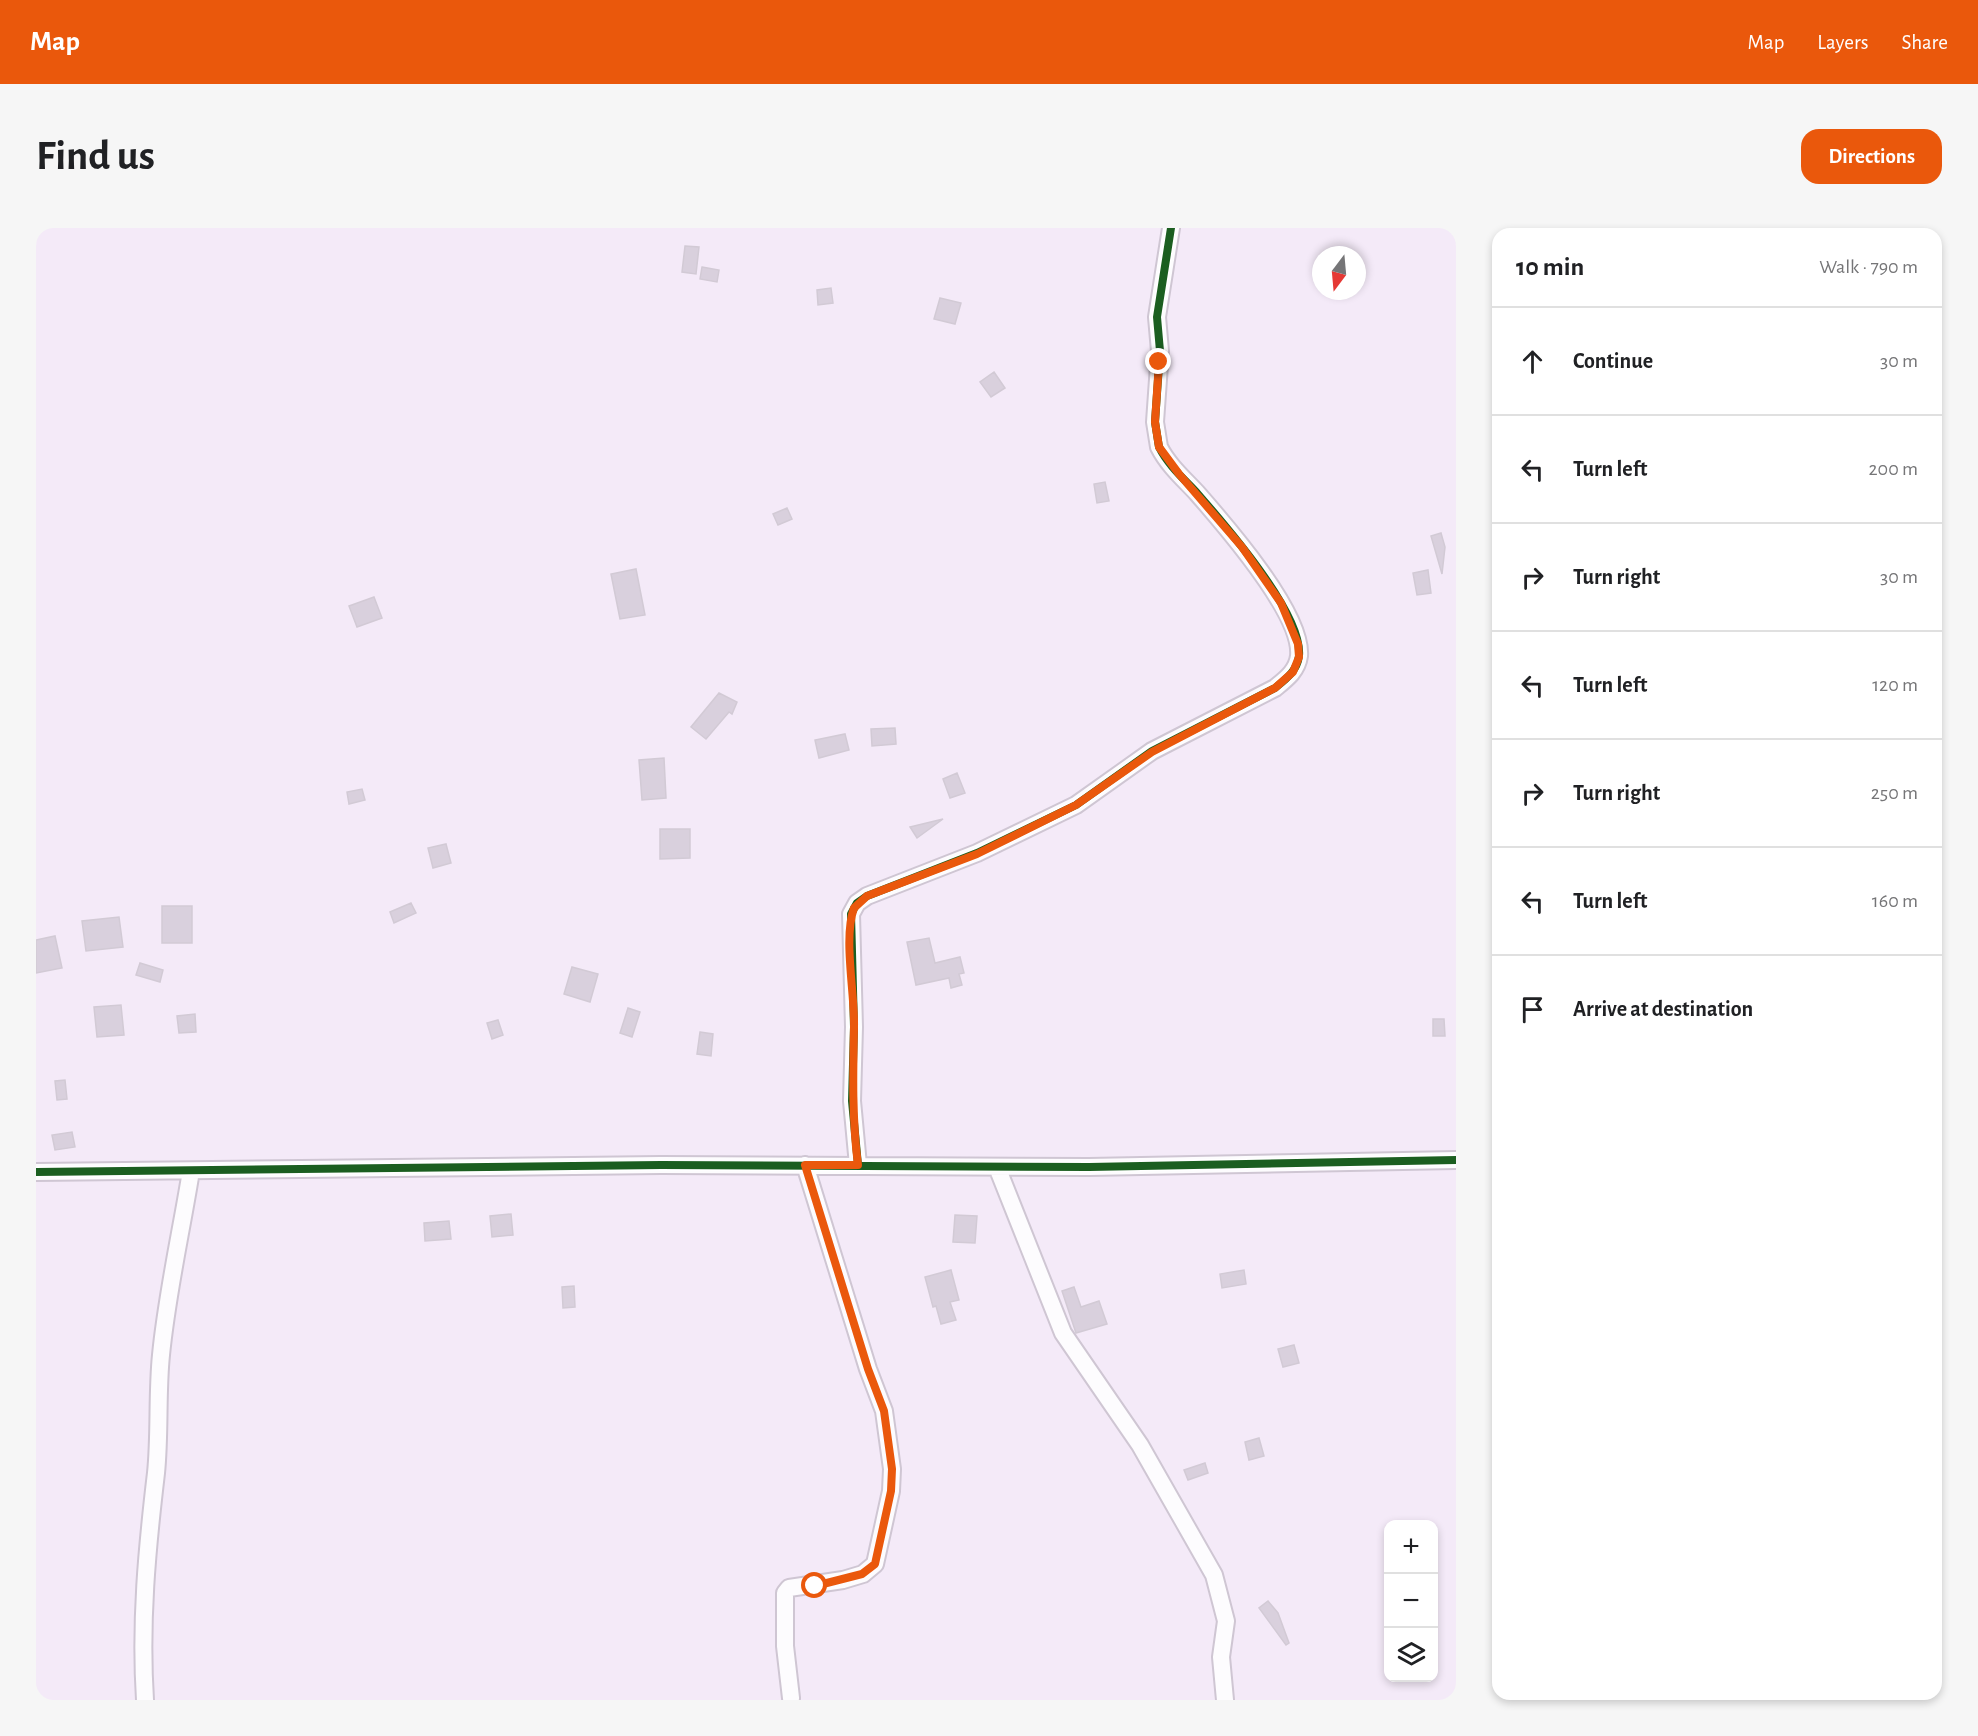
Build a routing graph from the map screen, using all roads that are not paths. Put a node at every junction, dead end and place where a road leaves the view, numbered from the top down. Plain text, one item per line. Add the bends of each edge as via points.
1 (1171, 228) edge
2 (1456, 1160) edge
3 (805, 1165) junction
4 (858, 1165) junction
5 (998, 1167) junction
6 (191, 1171) junction
7 (36, 1173) edge
8 (791, 1698) dead end
9 (145, 1700) edge
10 (1225, 1700) edge

1 - 4 street via 1157,317 1160,351 1155,422 1159,447 1268,583 1295,634 1299,651 1296,665 1275,688 1152,752 1076,805 977,854 891,885 857,903 851,921 852,1070
2 - 5 street
3 - 4 street
3 - 6 street
3 - 8 street via 884,1411 892,1469 875,1564 862,1574 789,1588 785,1593 785,1646
4 - 5 street
5 - 10 street via 1063,1333 1140,1445 1214,1575 1226,1621 1221,1657
6 - 7 street
6 - 9 street via 170,1283 161,1359 160,1425 144,1600

